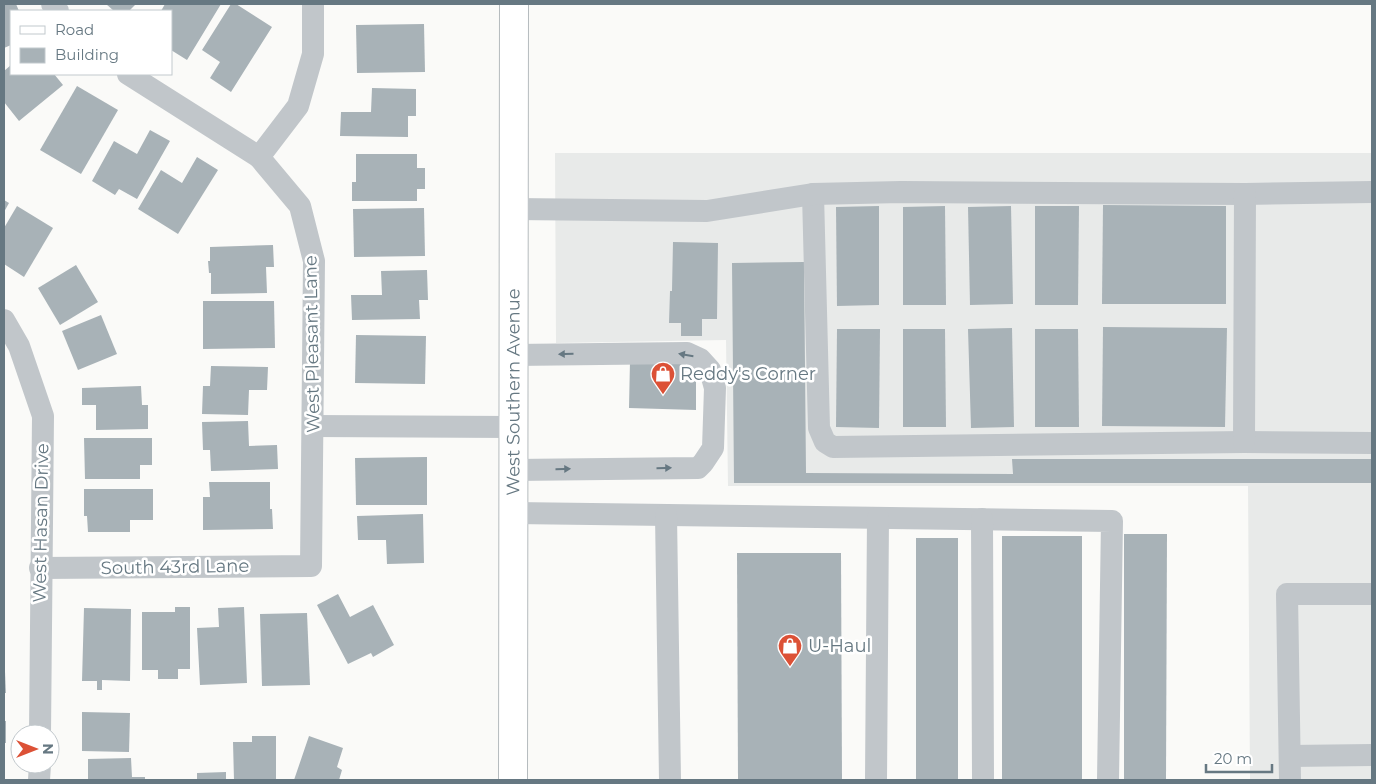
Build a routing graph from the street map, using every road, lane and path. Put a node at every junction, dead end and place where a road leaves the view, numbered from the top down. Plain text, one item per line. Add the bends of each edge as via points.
1 (313, 4) edge
2 (514, 4) edge
3 (130, 75) edge
4 (258, 157) junction
5 (1372, 192) edge
6 (813, 194) junction
7 (1245, 194) junction
8 (514, 209) junction
9 (4, 320) edge
10 (514, 355) junction
11 (314, 426) junction
12 (514, 426) junction
13 (1244, 442) junction
14 (1372, 443) edge
15 (514, 470) junction
16 (514, 512) junction
17 (666, 515) junction
18 (878, 518) junction
19 (982, 519) junction
20 (311, 566) joint
21 (40, 568) junction
22 (1372, 594) edge
23 (40, 724) edge
24 (1372, 755) edge
25 (1290, 756) junction
26 (513, 780) edge
27 (670, 780) edge
28 (876, 780) edge
29 (983, 780) edge
30 (1108, 780) edge
31 (1290, 780) edge

1 - 4 street via 313,54 298,106
2 - 8 main road, West Southern Avenue
3 - 4 street, West Pleasant Lane
4 - 11 street, West Pleasant Lane via 300,206 314,261
5 - 7 street
6 - 7 street
6 - 8 street via 707,211
6 - 13 street via 819,428 825,442 833,446
7 - 13 street
8 - 10 main road, West Southern Avenue
9 - 21 street, West Hasan Drive via 19,346 42,416
10 - 12 main road, West Southern Avenue
15 -> 10 street via 698,468 713,448 716,388 710,370 700,359 687,354
11 - 12 street
11 - 20 street, West Pleasant Lane
12 - 15 main road, West Southern Avenue
13 - 14 street
15 - 16 main road, West Southern Avenue
16 - 17 street
16 - 26 main road, West Southern Avenue
17 - 18 street
17 - 27 street
18 - 19 street
18 - 28 street
19 - 29 street
19 - 30 street via 1112,522
20 - 21 street, South 43rd Lane
21 - 23 street, West Hasan Drive
22 - 25 street via 1287,594
24 - 25 street
25 - 31 street

